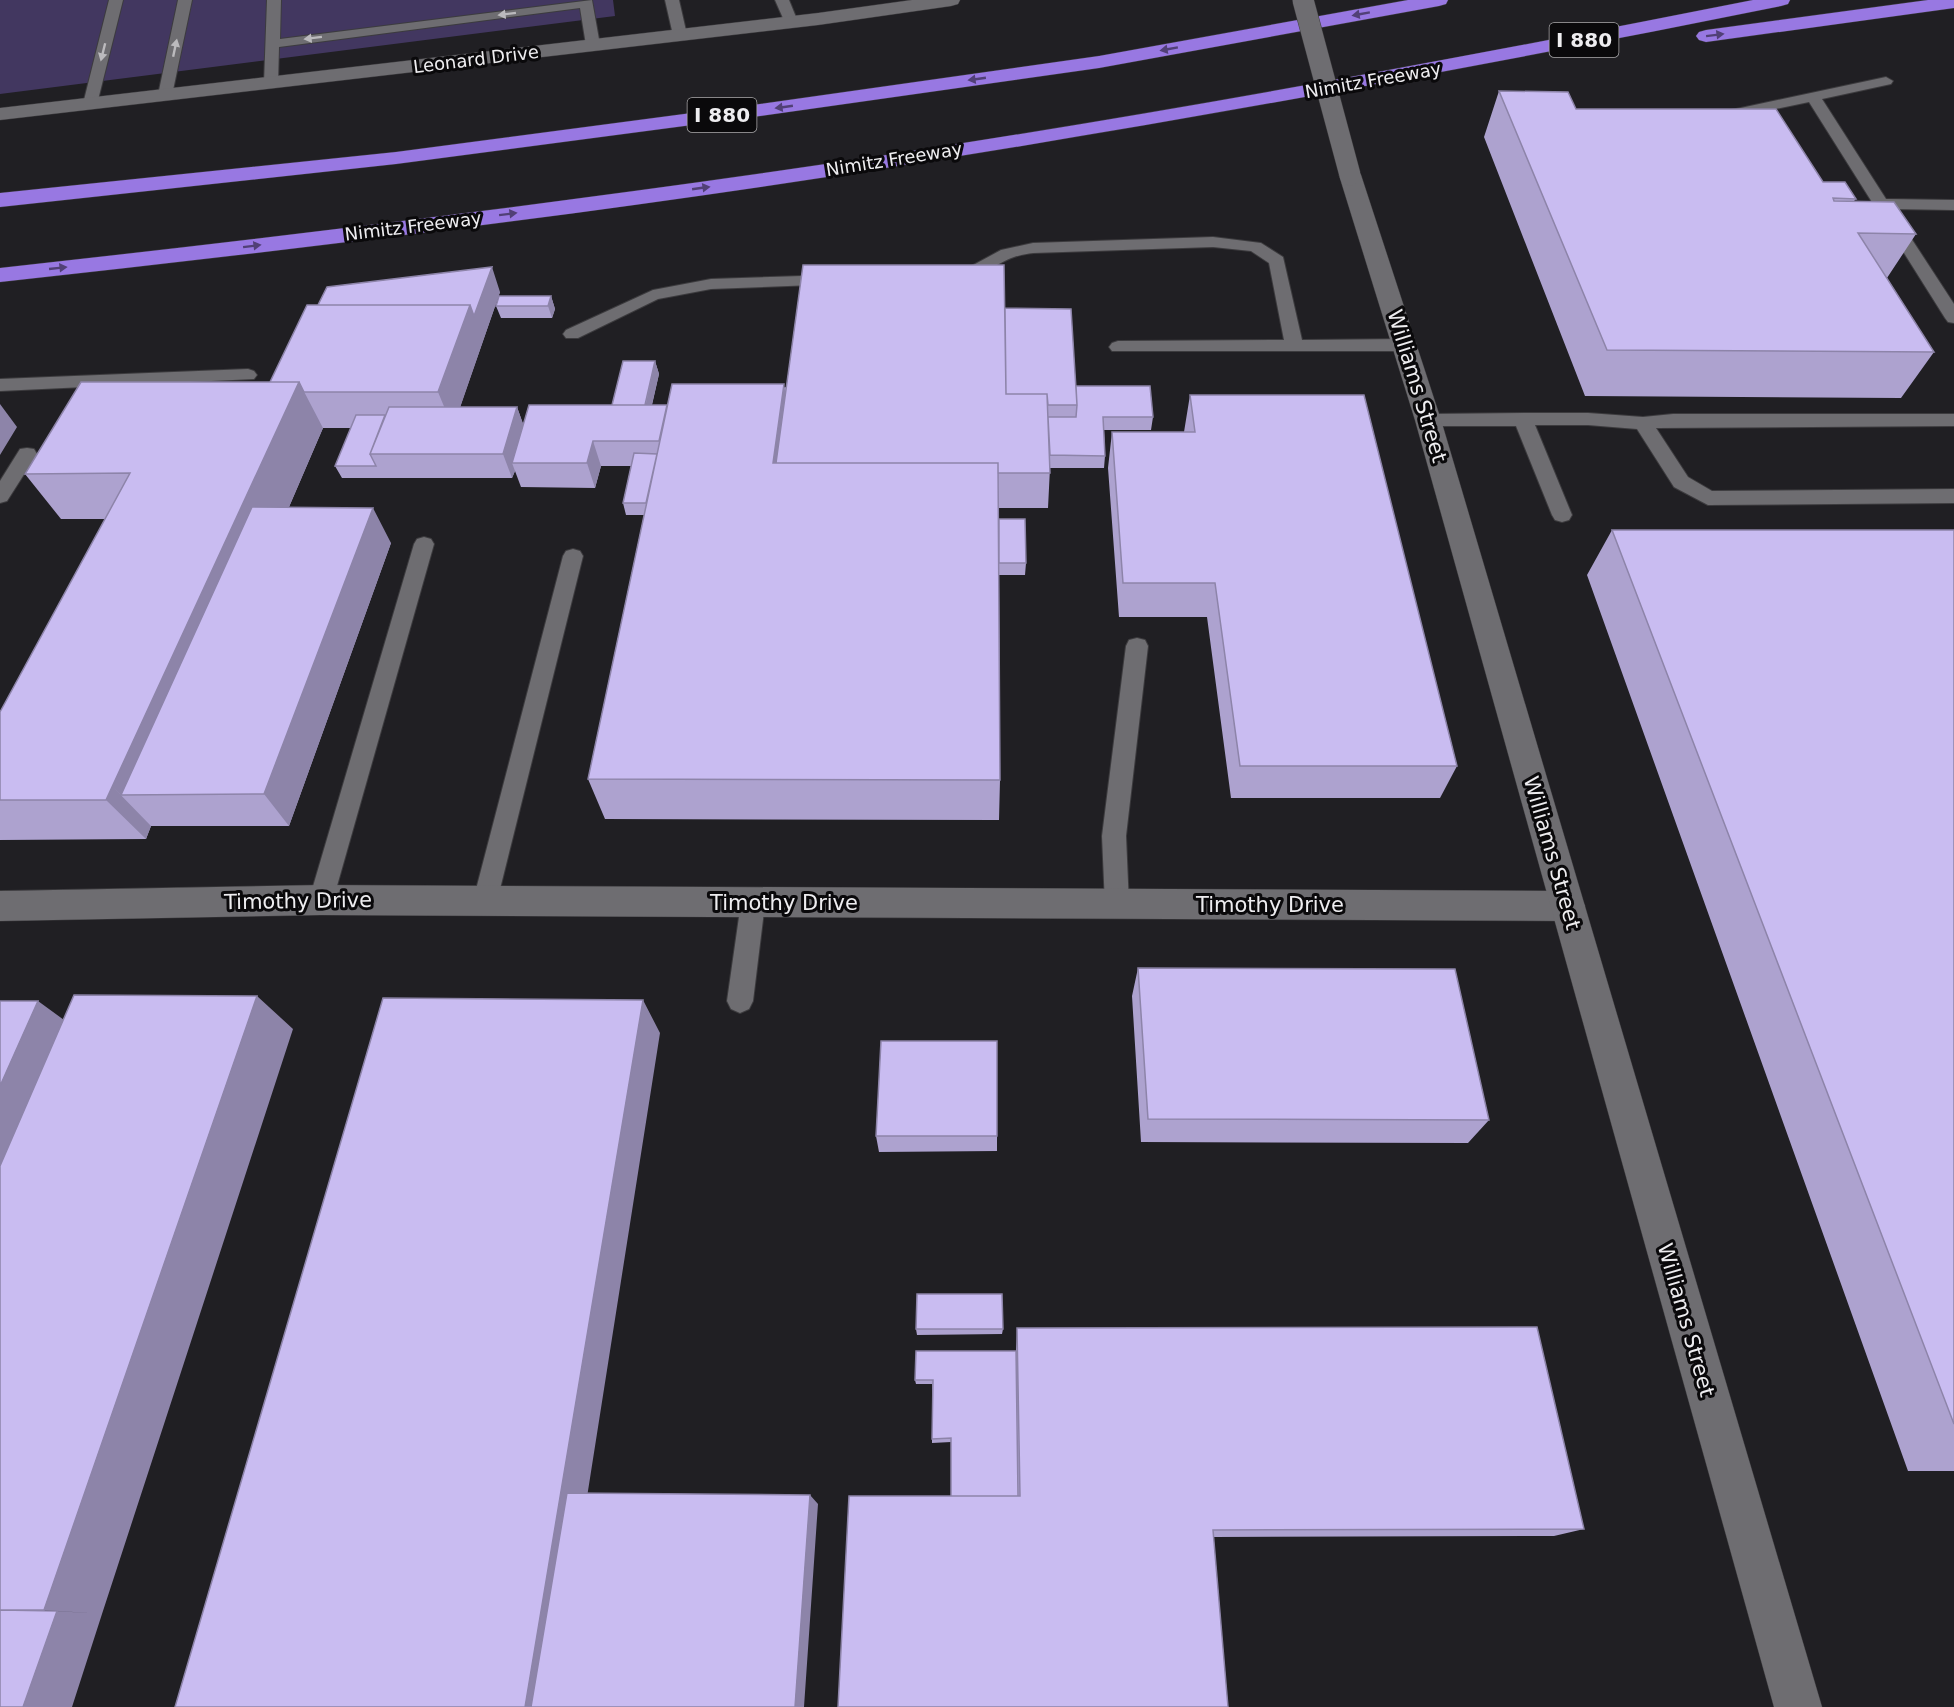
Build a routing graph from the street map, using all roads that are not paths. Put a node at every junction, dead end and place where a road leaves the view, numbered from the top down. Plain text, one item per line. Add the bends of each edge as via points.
1 (116, 0) edge
2 (185, 0) edge
3 (274, 0) edge
4 (672, 0) edge
5 (782, 0) edge
6 (951, 0) edge
7 (1303, 0) edge
8 (1440, 0) edge
9 (1781, 0) edge
10 (585, 2) edge
11 (1954, 2) edge
12 (791, 22) junction
13 (680, 35) junction
14 (273, 44) junction
15 (593, 45) junction
16 (1386, 78) junction
17 (1886, 81) dead end
18 (271, 83) junction
19 (165, 95) junction
20 (1813, 97) junction
21 (90, 104) junction
22 (0, 114) edge
23 (1712, 118) edge
24 (0, 200) edge
25 (1881, 204) junction
26 (1954, 205) edge
27 (0, 274) edge
28 (938, 276) edge
29 (854, 279) edge
30 (1954, 318) edge
31 (572, 334) dead end
32 (1404, 345) junction
33 (1118, 346) dead end
34 (1294, 346) junction
35 (248, 375) dead end
36 (0, 385) edge
37 (1523, 419) junction
38 (1428, 420) junction
39 (1954, 420) edge
40 (1642, 423) junction
41 (27, 454) dead end
42 (0, 496) edge
43 (1954, 496) edge
44 (1562, 515) dead end
45 (424, 544) dead end
46 (573, 556) dead end
47 (1137, 646) dead end
48 (321, 900) junction
49 (485, 901) junction
50 (753, 903) junction
51 (1117, 904) junction
52 (0, 906) edge
53 (1568, 906) junction
54 (740, 1001) dead end
55 (1798, 1707) edge

1 -> 21 lane
19 -> 2 lane
3 - 14 lane
4 - 13 lane
5 - 12 lane
6 - 12 street, Leonard Drive
7 - 32 street, Williams Street, bridge via 1350,175
8 -> 24 highway, I 880 via 1099,62 760,110 396,158
9 - 16 highway, Nimitz Freeway / I 880
10 -> 14 lane
10 - 15 lane
16 -> 11 highway
12 - 13 street, Leonard Drive
13 - 15 street, Leonard Drive
14 - 18 lane
15 - 18 street, Leonard Drive
27 -> 16 highway, Nimitz Freeway / I 880 via 388,229 752,180
17 - 20 lane
18 - 19 street, Leonard Drive
19 - 21 street, Leonard Drive
20 - 23 lane
20 - 25 lane
21 - 22 street, Leonard Drive
25 - 26 lane
25 - 30 lane
28 - 34 lane via 970,273 1007,254 1033,248 1213,242 1255,247 1277,261
29 - 31 lane via 687,288 653,295
32 - 34 lane
32 - 38 street, Williams Street
33 - 34 lane
35 - 36 lane
37 - 38 lane
37 - 40 lane
37 - 44 lane
38 - 53 street, Williams Street
39 - 40 lane
40 - 43 lane via 1681,482 1708,498
41 - 42 lane
45 - 48 lane
46 - 49 lane
47 - 51 lane via 1114,836
48 - 49 street, Timothy Drive
48 - 52 street, Timothy Drive
49 - 50 street, Timothy Drive
50 - 51 street, Timothy Drive
50 - 54 lane
51 - 53 street, Timothy Drive
53 - 55 street, Williams Street

